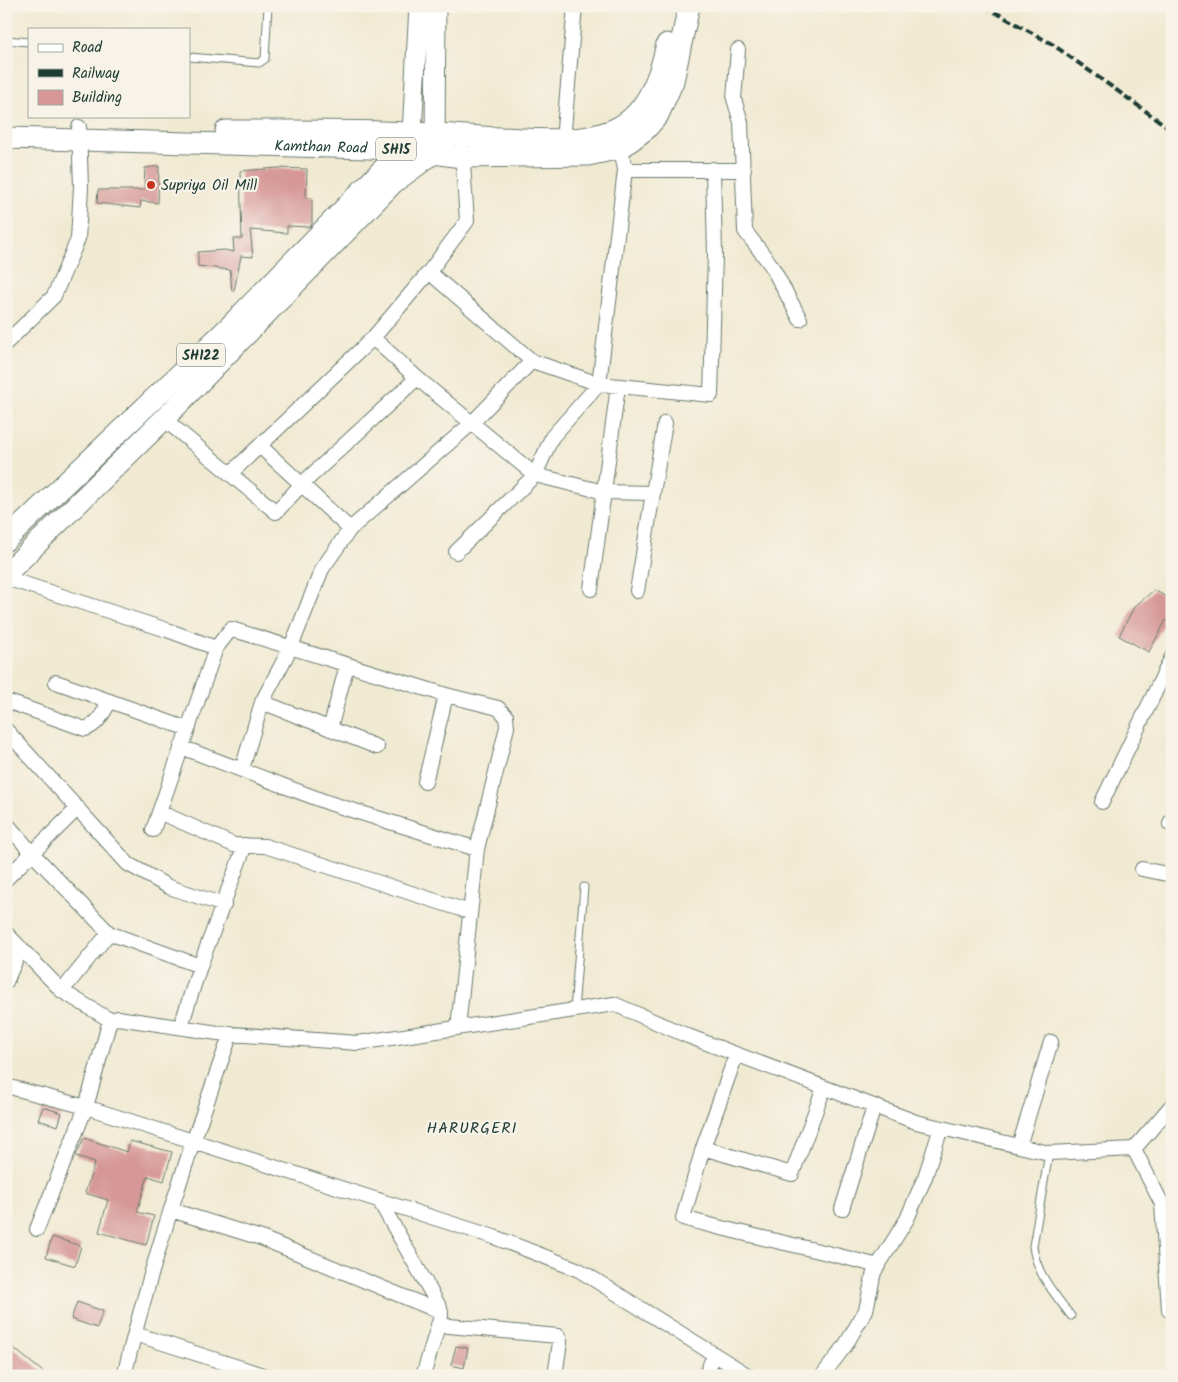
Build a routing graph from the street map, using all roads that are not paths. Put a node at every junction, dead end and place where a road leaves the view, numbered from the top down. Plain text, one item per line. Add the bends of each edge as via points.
1 (268, 6) edge
2 (419, 6) edge
3 (436, 6) edge
4 (575, 6) edge
5 (676, 6) edge
6 (689, 6) edge
7 (6, 40) edge
8 (28, 42) edge
9 (738, 50) dead end
10 (190, 57) edge
11 (6, 124) edge
12 (79, 135) junction
13 (6, 138) edge
14 (563, 140) junction
15 (435, 143) junction
16 (593, 145) junction
17 (462, 147) junction
18 (620, 148) junction
19 (402, 149) junction
20 (713, 169) junction
21 (625, 170) junction
22 (744, 170) junction
23 (429, 272) junction
24 (800, 319) dead end
25 (373, 338) junction
26 (6, 343) edge
27 (532, 361) junction
28 (417, 378) junction
29 (599, 384) junction
30 (618, 386) junction
31 (164, 419) junction
32 (472, 423) junction
33 (665, 423) dead end
34 (260, 446) junction
35 (230, 474) junction
36 (535, 475) junction
37 (302, 484) junction
38 (604, 492) junction
39 (653, 493) junction
40 (350, 529) junction
41 (6, 540) edge
42 (456, 552) dead end
43 (6, 576) edge
44 (591, 589) dead end
45 (637, 591) dead end
46 (291, 647) junction
47 (216, 648) junction
48 (1172, 657) edge
49 (347, 665) junction
50 (56, 682) dead end
51 (446, 695) junction
52 (110, 701) junction
53 (6, 702) edge
54 (262, 702) junction
55 (188, 729) junction
56 (330, 729) junction
57 (6, 730) edge
58 (181, 747) junction
59 (377, 747) dead end
60 (242, 769) junction
61 (426, 782) dead end
62 (1102, 802) dead end
63 (78, 808) junction
64 (159, 812) junction
65 (6, 823) edge
66 (153, 830) dead end
67 (245, 845) junction
68 (477, 849) junction
69 (32, 853) junction
70 (1142, 869) dead end
71 (1172, 875) edge
72 (6, 879) edge
73 (584, 887) dead end
74 (224, 905) junction
75 (470, 912) junction
76 (6, 933) edge
77 (109, 933) junction
78 (21, 948) junction
79 (200, 966) junction
80 (6, 982) edge
81 (62, 992) junction
82 (574, 1010) junction
83 (110, 1020) junction
84 (181, 1026) junction
85 (458, 1028) junction
86 (231, 1033) junction
87 (1051, 1042) dead end
88 (736, 1054) junction
89 (6, 1086) edge
90 (824, 1088) junction
91 (1172, 1105) edge
92 (874, 1106) junction
93 (86, 1107) junction
94 (941, 1128) junction
95 (192, 1143) junction
96 (1019, 1146) junction
97 (703, 1148) junction
98 (1134, 1149) junction
99 (1049, 1152) junction
100 (379, 1200) junction
101 (842, 1209) dead end
102 (171, 1210) junction
103 (37, 1229) dead end
104 (878, 1266) junction
105 (1172, 1310) edge
106 (1071, 1316) dead end
107 (439, 1319) junction
108 (134, 1334) junction
109 (714, 1354) junction
110 (124, 1376) edge
111 (266, 1376) edge
112 (423, 1376) edge
113 (554, 1376) edge
114 (706, 1376) edge
115 (749, 1376) edge
116 (822, 1376) edge

1 - 10 lane via 267,47 265,59 259,63
2 - 19 street
3 - 15 street
4 - 14 street
5 - 16 main road, Kamthan Road / SH15 via 662,66 647,100 635,115
6 - 18 main road, Kamthan Road / SH15 via 673,81 658,115 646,129
7 - 8 lane
9 - 22 street via 734,99 741,122
11 - 12 main road, Kamthan Road / SH15
12 - 13 main road, Kamthan Road / SH15
12 - 19 main road, Kamthan Road / SH15
12 - 26 street via 78,240 54,296
14 - 16 main road, Kamthan Road / SH15
14 - 17 main road, Kamthan Road / SH15
15 - 17 main road, Kamthan Road / SH15
15 - 19 main road, Kamthan Road / SH15
15 - 31 main road
16 - 17 main road, Kamthan Road / SH15
16 - 18 main road, Kamthan Road / SH15
17 - 23 street via 467,221
18 - 21 street
19 - 41 main road, SH122 via 230,326
20 - 21 street
20 - 22 street
20 - 30 street via 715,254 711,395
21 - 29 street
22 - 24 street via 745,231 771,265
23 - 25 street
23 - 27 street
25 - 28 street
25 - 34 street
27 - 29 street
27 - 32 street
28 - 32 street
28 - 37 street
29 - 30 street
29 - 36 street via 552,437
30 - 38 street
31 - 35 street
31 - 43 main road
32 - 36 street
32 - 40 street
33 - 39 street
34 - 35 street
34 - 37 street
35 - 37 street via 276,512
36 - 38 street
36 - 42 street
37 - 40 street
38 - 39 street
38 - 44 street
39 - 45 street
40 - 46 street via 322,570
43 - 47 street
46 - 47 street via 231,629
46 - 49 street
46 - 54 street
47 - 55 street
48 - 62 street
49 - 51 street
49 - 56 street
50 - 52 street
51 - 61 street
51 - 68 street via 498,708 506,716 507,727
52 - 53 street via 97,722 85,729
52 - 55 street
54 - 56 street
54 - 60 street
55 - 58 street
56 - 59 street
57 - 63 street
58 - 60 street
58 - 64 street
60 - 68 street via 329,803
63 - 69 street
63 - 74 street via 128,864 169,887
64 - 66 street
64 - 67 street via 234,845
65 - 69 street
67 - 74 street
67 - 75 street via 265,846
68 - 75 street
69 - 72 street
69 - 77 street
70 - 71 street
73 - 82 lane
74 - 79 street
75 - 85 street
76 - 78 street
77 - 79 street
77 - 81 street
78 - 80 street
78 - 81 street
79 - 84 street
81 - 83 street
82 - 85 street
82 - 88 street via 614,1004
83 - 84 street via 118,1018
83 - 93 street
84 - 86 street
85 - 86 street via 358,1043
86 - 95 street
87 - 96 street
88 - 90 street
88 - 97 street
89 - 93 street
90 - 92 street
90 - 97 street via 792,1174
91 - 98 street
92 - 94 street
92 - 101 street
93 - 95 street
93 - 103 street
94 - 96 street
94 - 104 street via 907,1219
95 - 100 street
95 - 102 street
96 - 99 street
97 - 104 street via 683,1218
98 - 99 street
98 - 105 street via 1162,1204 1169,1310
99 - 106 lane via 1034,1253 1038,1270
100 - 107 street via 438,1304
100 - 109 street via 494,1237 579,1270
102 - 107 street via 261,1238
102 - 108 street
104 - 116 street via 866,1310
107 - 112 street
107 - 113 street via 558,1336 560,1342
108 - 110 street
108 - 111 street
109 - 114 street
109 - 115 street

